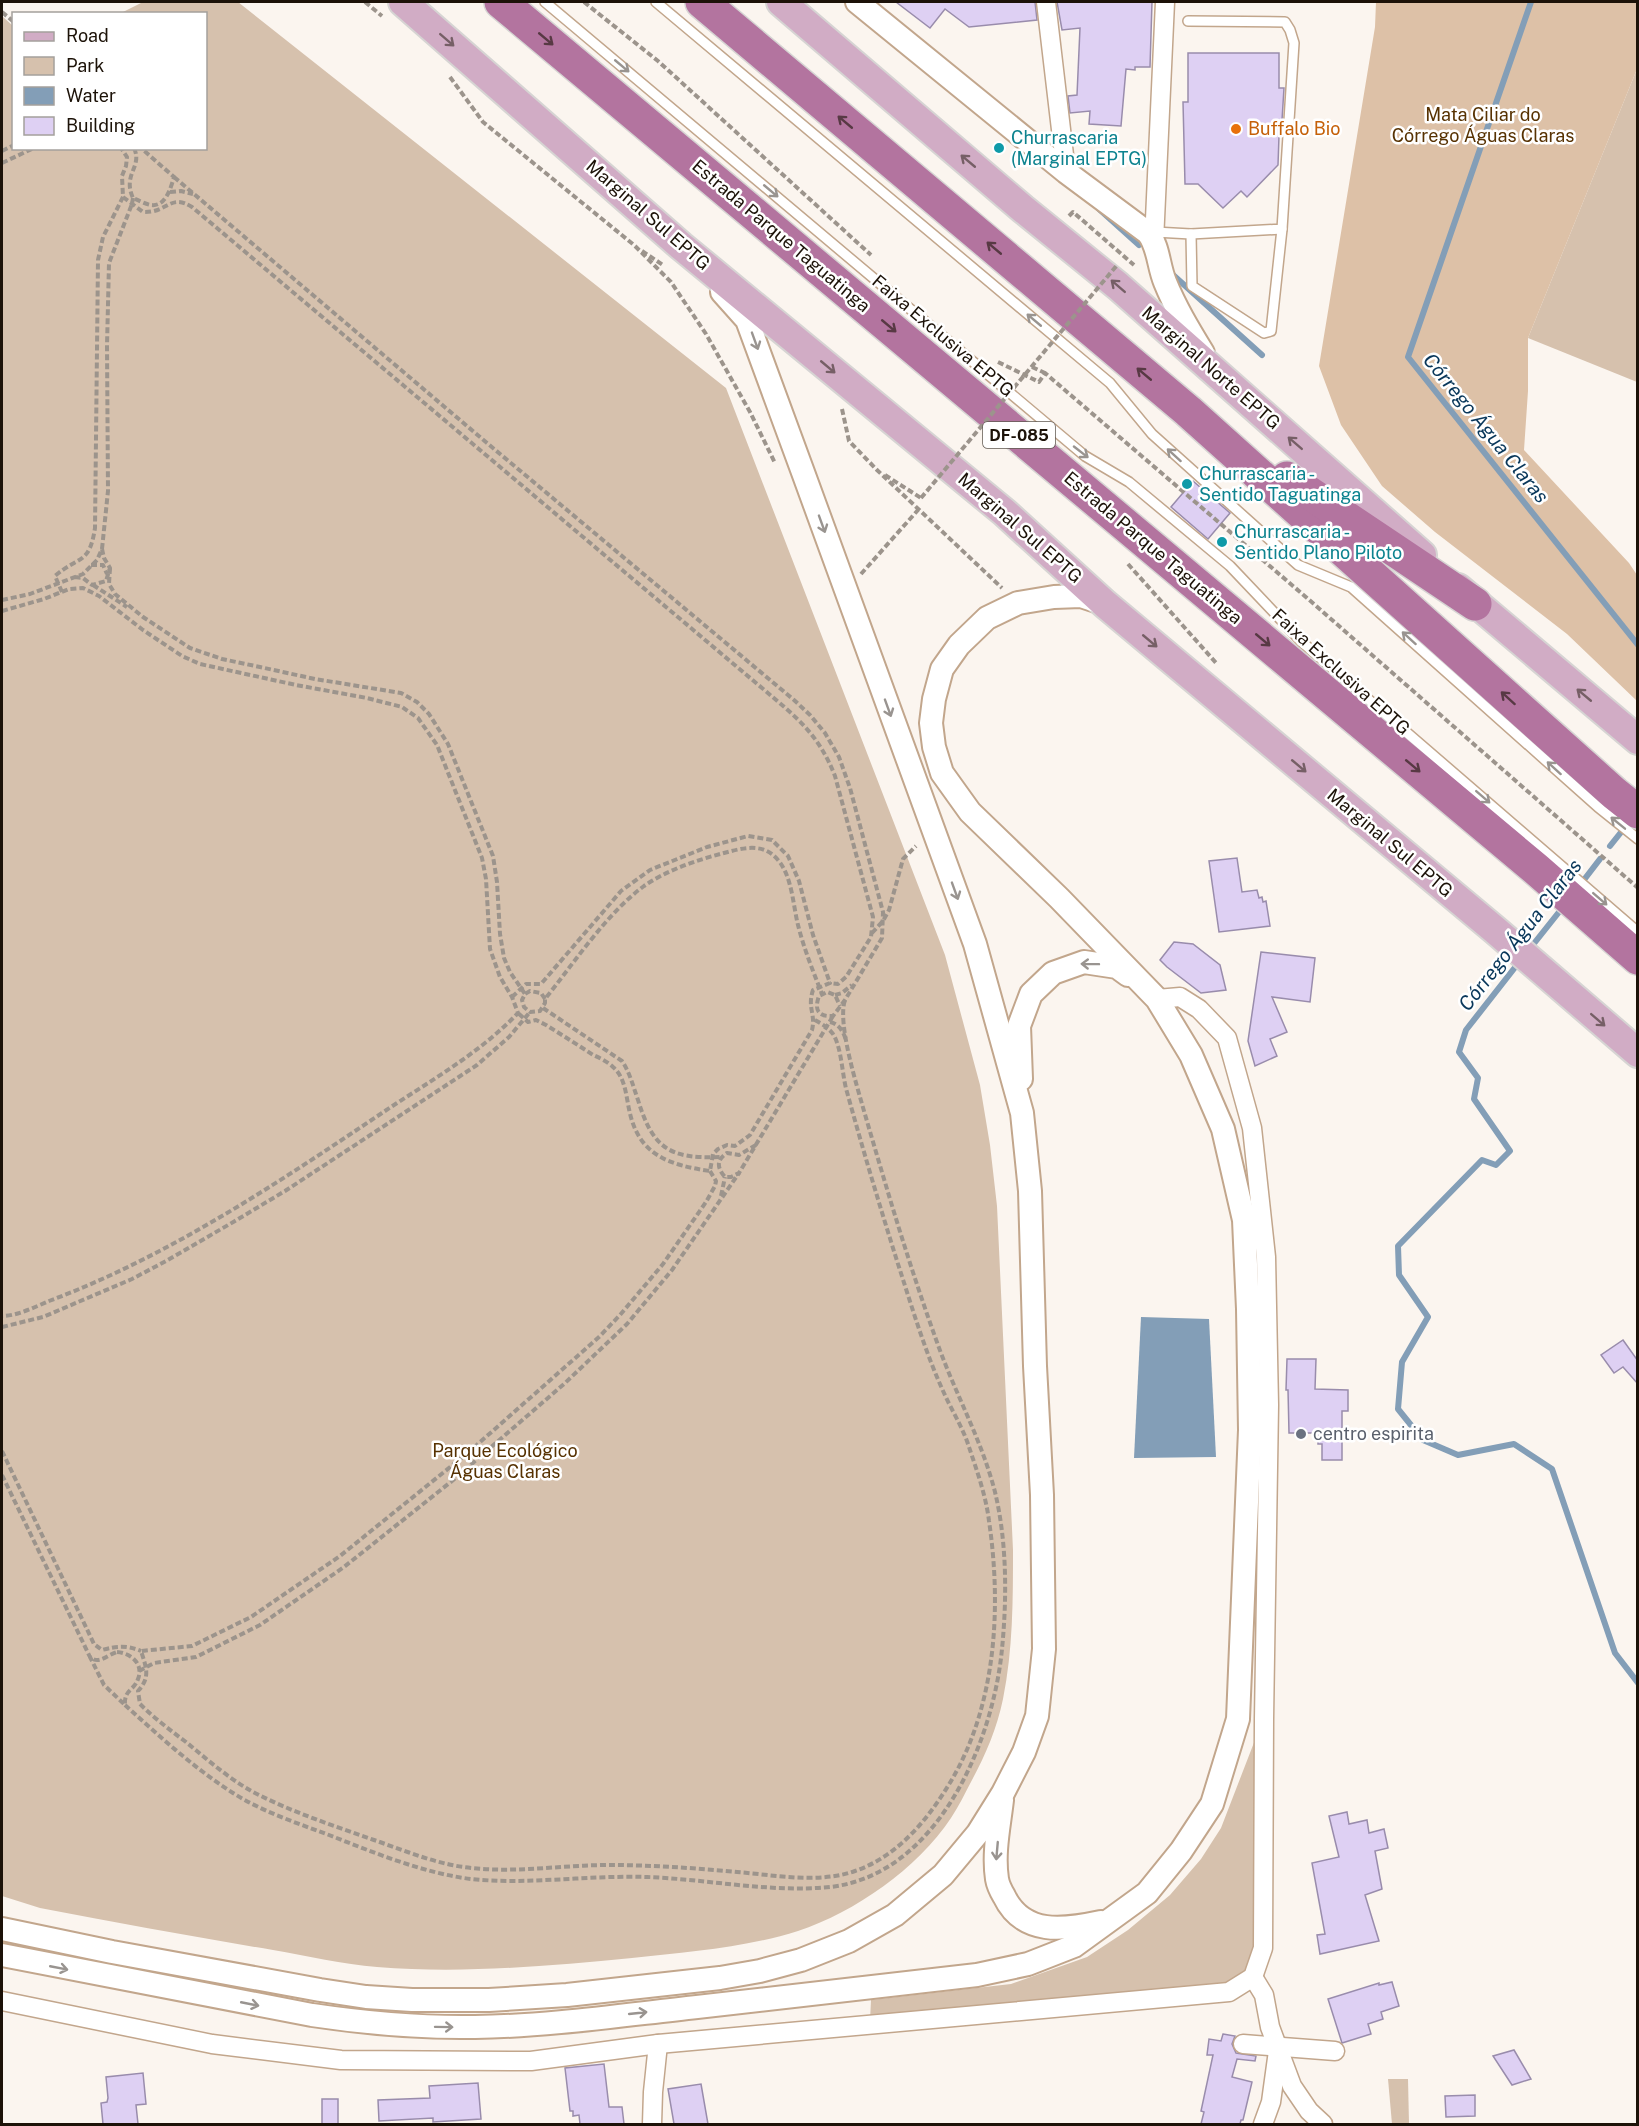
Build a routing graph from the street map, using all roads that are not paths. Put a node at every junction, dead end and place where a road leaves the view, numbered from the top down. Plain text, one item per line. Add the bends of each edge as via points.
1 (501, 2) edge
2 (545, 2) edge
3 (656, 2) edge
4 (702, 2) edge
5 (781, 2) edge
6 (857, 2) edge
7 (1046, 2) edge
8 (1165, 2) edge
9 (397, 12) edge
10 (1188, 21) dead end
11 (1066, 172) junction
12 (1282, 229) junction
13 (1191, 234) junction
14 (1153, 235) junction
15 (681, 246) junction
16 (1215, 374) junction
17 (1188, 411) junction
18 (1105, 604) junction
19 (1475, 604) junction
20 (1633, 736) edge
21 (1616, 804) edge
22 (1638, 839) edge
23 (1541, 860) junction
24 (1613, 923) junction
25 (1638, 932) edge
26 (1638, 958) edge
27 (1157, 999) junction
28 (1638, 1053) edge
29 (1022, 1113) junction
30 (1003, 1793) junction
31 (1111, 1920) junction
32 (2, 1929) edge
33 (2, 1955) edge
34 (1253, 1977) junction
35 (2, 2001) edge
36 (658, 2044) junction
37 (1243, 2044) dead end
38 (1279, 2047) junction
39 (1335, 2051) dead end
40 (652, 2124) edge
41 (1263, 2124) edge
42 (1323, 2124) edge

1 -> 23 highway, Estrada Parque Taguatinga / DF-085
2 -> 23 lane, Faixa Exclusiva EPTG via 1085,456 1129,482 1230,566 1303,643
21 -> 3 lane via 1351,587 1298,565 1152,434 1110,383
17 -> 4 highway
16 -> 5 main road, Marginal Norte EPTG via 1118,275 1023,209
6 - 11 street
7 - 11 street
8 - 14 street
9 -> 15 main road, Marginal Sul EPTG
10 - 12 lane via 1285,22 1290,30 1294,43
11 - 14 street
12 - 13 lane
12 - 13 lane via 1271,331 1264,333 1192,286
13 - 14 lane
14 - 16 street via 1163,279
15 -> 18 main road, Marginal Sul EPTG via 1004,512
15 -> 29 street via 747,320 975,945
19 -> 16 main road, Marginal Norte EPTG
17 - 19 highway
21 -> 17 highway
18 - 27 street via 1081,596 1054,597 1018,603 987,618 958,645 942,669 931,723 934,747 942,773 970,812
18 -> 28 main road, Marginal Sul EPTG
20 -> 19 main road, Marginal Norte EPTG
22 -> 21 lane
23 -> 24 highway, Estrada Parque Taguatinga / DF-085
24 - 25 lane
24 - 26 highway, Estrada Parque Taguatinga / DF-085
27 -> 29 street via 1117,967 1084,963 1053,973 1031,994 1019,1026
27 - 31 street via 1191,1055 1223,1129 1244,1220 1250,1430 1238,1719 1212,1804 1146,1893
27 - 34 street via 1180,998 1199,1009 1227,1038 1252,1128 1266,1257 1269,1405 1263,1948
29 - 30 street via 1030,1191 1044,1649 1037,1716
30 -> 31 street via 997,1882 1011,1910 1035,1927 1074,1928
30 - 32 street via 978,1833 943,1875 895,1915 849,1941 801,1960 720,1978 489,2000 366,1997
33 -> 31 street via 363,2023 475,2027 536,2024 976,1975 1029,1964 1074,1946
34 - 36 street via 1229,1992
34 - 38 street via 1264,1995 1270,2027
35 - 36 street via 212,2044 341,2060 531,2061
36 - 40 street
37 - 38 street
38 - 39 street
38 - 41 street via 1271,2102
38 - 42 street via 1292,2086

